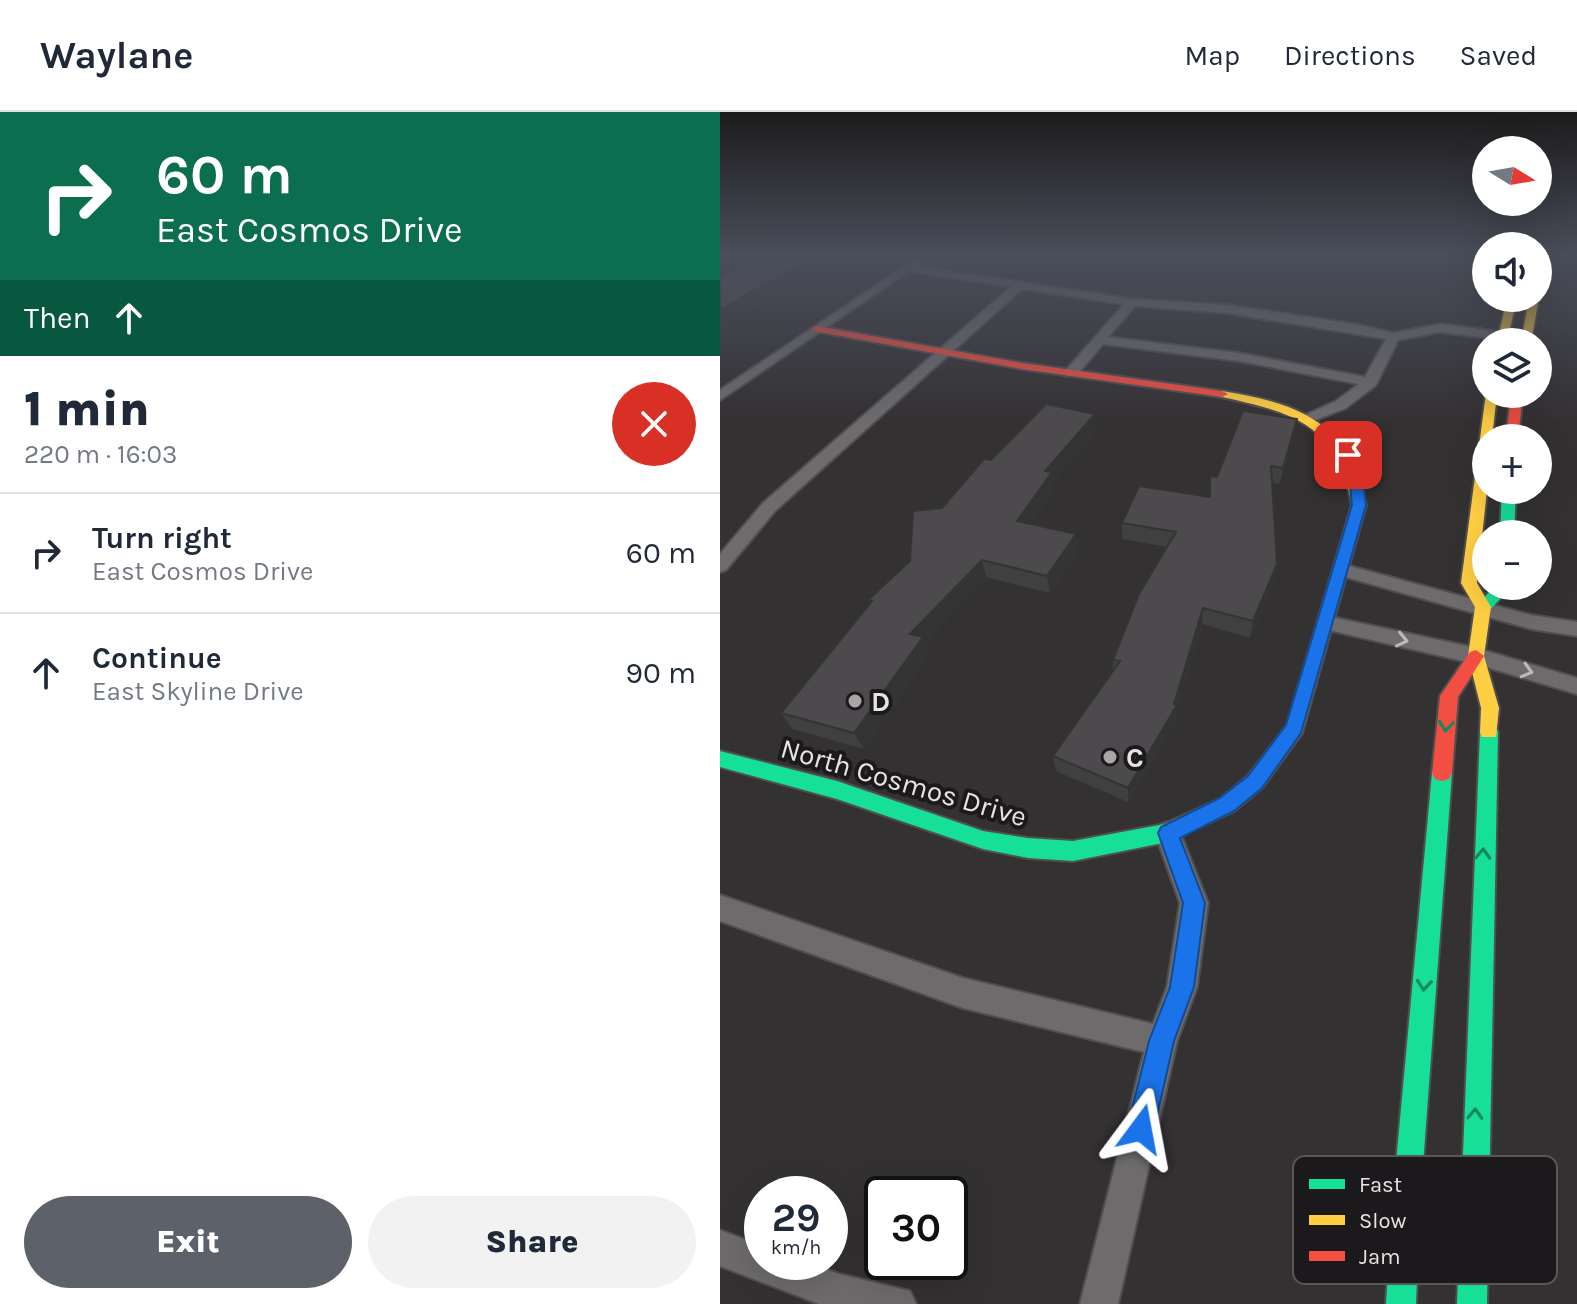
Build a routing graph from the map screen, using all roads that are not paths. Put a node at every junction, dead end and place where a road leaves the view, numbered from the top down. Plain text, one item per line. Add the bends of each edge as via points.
1 (843, 312) edge
2 (990, 312) edge
3 (1124, 312) edge
4 (1245, 312) edge
5 (817, 329) junction
6 (1472, 334) edge
7 (1393, 337) junction
8 (1101, 340) junction
9 (946, 351) junction
10 (1071, 373) junction
11 (1371, 382) junction
12 (720, 396) edge
13 (1489, 408) edge
14 (1299, 417) junction
15 (720, 566) edge
16 (1342, 570) junction
17 (1490, 600) edge
18 (1483, 607) junction
19 (1327, 623) junction
20 (1577, 629) edge
21 (1476, 656) junction
22 (1577, 686) edge
23 (720, 759) edge
24 (1168, 833) junction
25 (720, 908) edge
26 (1162, 1041) junction
27 (1410, 1156) edge
28 (1476, 1156) edge
29 (720, 1248) edge
30 (1402, 1284) edge
31 (1473, 1284) edge
32 (897, 1304) edge
33 (1099, 1304) edge
34 (1401, 1304) edge
35 (1472, 1304) edge

1 - 5 street
2 - 9 street
3 - 8 street
4 - 7 street
5 - 9 street, North Cosmos Drive
5 - 12 street
6 - 7 street via 1440,328
7 - 11 street
8 - 10 street
8 - 11 street via 1239,357
9 - 10 street, North Cosmos Drive
9 - 15 street via 769,507
10 - 14 street, North Cosmos Drive via 1244,397
11 - 14 street via 1346,403
13 - 18 street via 1469,583
14 - 16 street, North Cosmos Drive via 1338,444 1355,469 1359,505
16 - 18 street
16 - 19 street, North Cosmos Drive
17 - 18 street
18 - 20 street
18 - 21 street
19 -> 21 street
19 - 24 street, North Cosmos Drive via 1295,728 1276,757 1227,805
21 -> 22 street
21 -> 27 street via 1449,696
28 -> 21 street via 1490,708
23 - 24 street, North Cosmos Drive via 837,790 983,840 1028,848 1073,851
24 - 26 street via 1194,903 1182,987
25 - 26 street via 963,993
26 - 33 street
29 - 32 street via 839,1293
30 -> 34 street
35 -> 31 street

